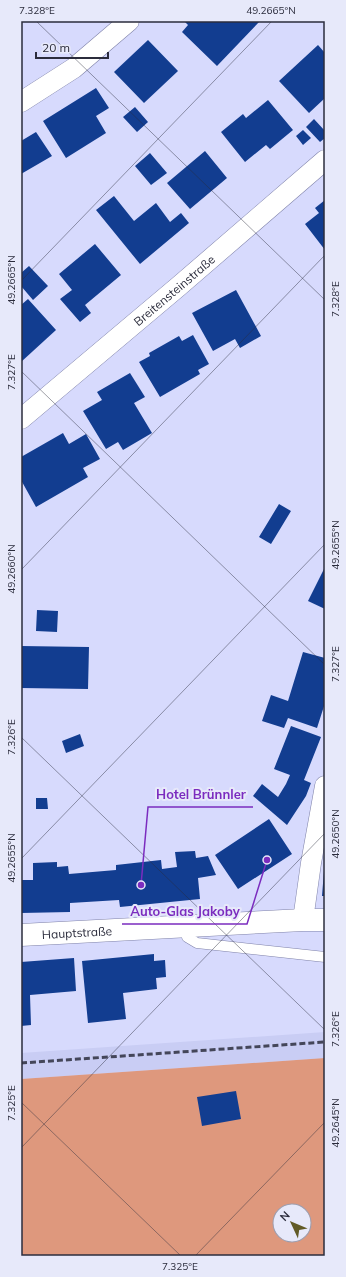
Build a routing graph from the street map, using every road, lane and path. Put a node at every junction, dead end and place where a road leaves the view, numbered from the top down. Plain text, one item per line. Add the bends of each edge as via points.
1 (129, 21) edge
2 (21, 102) edge
3 (325, 160) edge
4 (21, 419) edge
5 (325, 786) edge
6 (302, 920) junction
7 (325, 920) edge
8 (185, 926) junction
9 (21, 935) edge
10 (325, 957) edge

1 - 2 street via 74,68
3 - 4 street, Breitensteinstraße
5 - 6 street
6 - 7 main road, Hauptstraße
6 - 8 main road, Hauptstraße
8 - 9 main road, Hauptstraße
8 - 10 lane via 187,937 197,943

